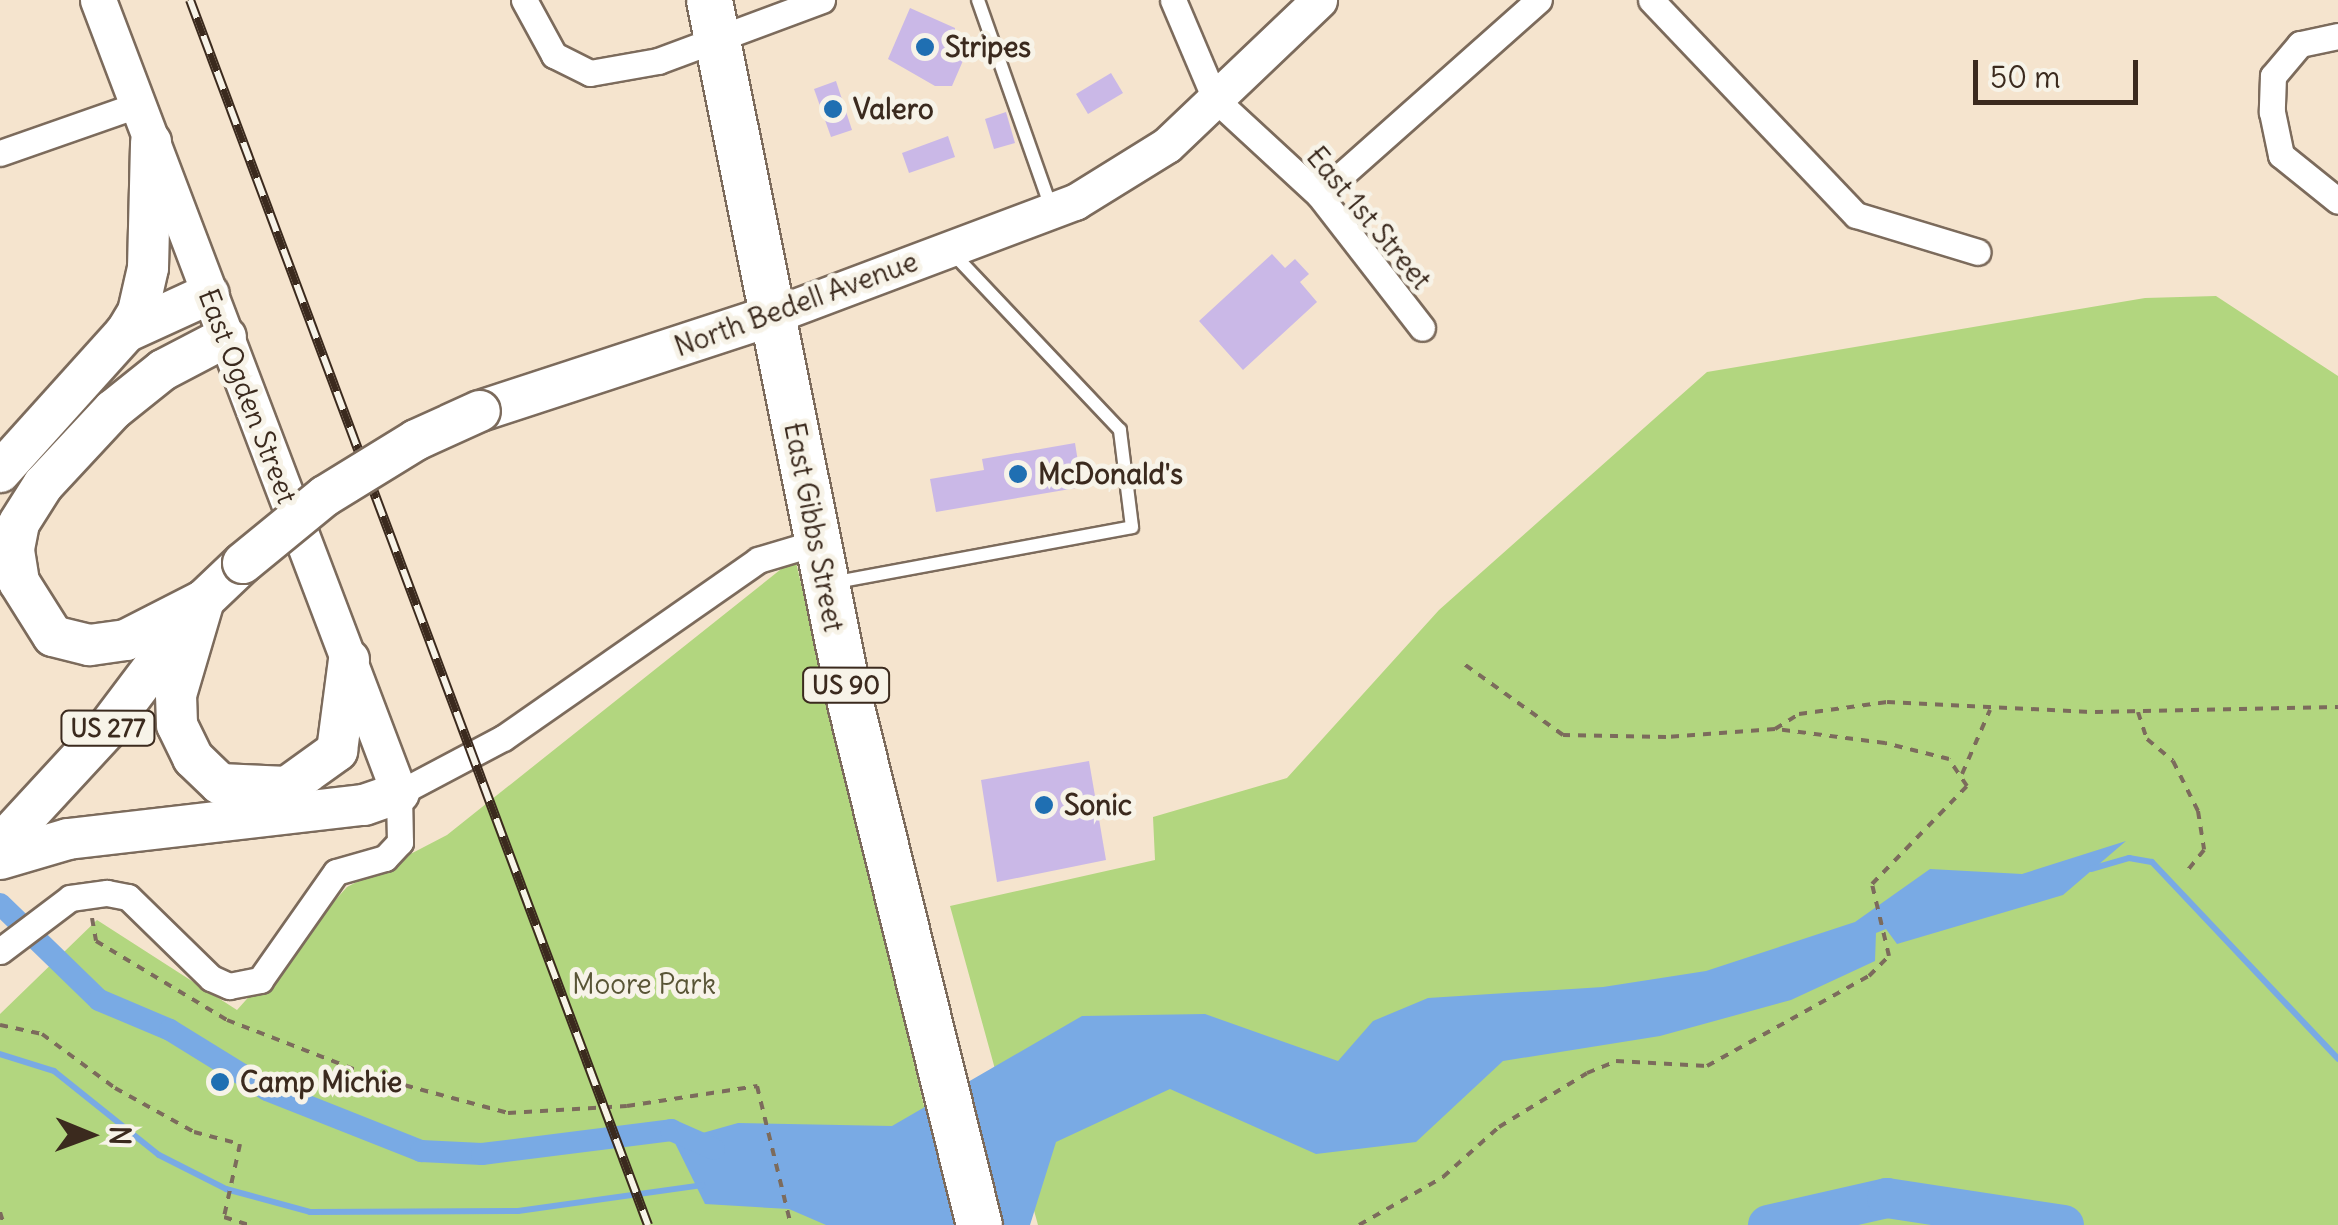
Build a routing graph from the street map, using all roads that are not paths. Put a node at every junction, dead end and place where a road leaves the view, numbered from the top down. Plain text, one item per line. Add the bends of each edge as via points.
1 (98, 0) edge
2 (524, 0) edge
3 (822, 0) edge
4 (978, 0) edge
5 (1173, 0) edge
6 (1320, 0) edge
7 (1539, 0) edge
8 (1651, 0) edge
9 (712, 19) edge
10 (2338, 36) edge
11 (1215, 99) junction
12 (144, 123) junction
13 (0, 153) edge
14 (1318, 196) junction
15 (2338, 201) edge
16 (1052, 211) junction
17 (949, 249) junction
18 (1978, 252) dead end
19 (209, 294) junction
20 (774, 316) junction
21 (1422, 328) dead end
22 (126, 332) junction
23 (226, 337) junction
24 (0, 472) edge
25 (820, 563) junction
26 (204, 600) junction
27 (349, 660) junction
28 (399, 793) junction
29 (0, 845) edge
30 (0, 859) edge
31 (7, 946) edge
32 (979, 1225) edge

1 - 12 main road, East Ogden Street
2 - 9 street via 554,54 590,73 658,61
3 - 9 street
4 - 16 lane
5 - 11 street, East 1st Street
6 - 11 main road, North Bedell Avenue
7 - 14 street
8 - 18 street via 1856,215
9 - 20 highway, East Gibbs Street / US 90
10 - 15 street via 2300,44 2273,76 2272,112 2281,154
11 - 14 street, East 1st Street
11 - 16 main road, North Bedell Avenue via 1167,145
12 - 13 street
12 - 19 main road, East Ogden Street
12 - 22 main road via 148,268
14 - 21 street, East 1st Street
16 - 17 main road, North Bedell Avenue
17 - 20 main road, North Bedell Avenue
17 - 25 lane via 1120,430 1132,527
19 - 22 main road
19 - 23 main road, East Ogden Street
20 - 25 highway, East Gibbs Street / US 90
20 - 26 main road, North Bedell Avenue / US 277, bridge via 480,411 416,440 325,496
22 - 24 main road
23 - 26 main road via 163,370 113,410 43,485 19,522 14,549 19,582 52,636 89,645 126,640
23 - 27 main road, East Ogden Street
25 - 28 street via 758,560 503,738
25 - 32 highway, East Gibbs Street / US 90
26 - 27 main road via 176,695 177,726 193,758 220,784 288,787 337,751
26 - 29 main road, US 277 via 106,730
27 - 28 main road, East Ogden Street
28 - 30 main road via 339,809 68,838
28 - 31 street via 400,842 385,858 336,872 276,966 244,986 211,978 128,897 88,893 46,912

